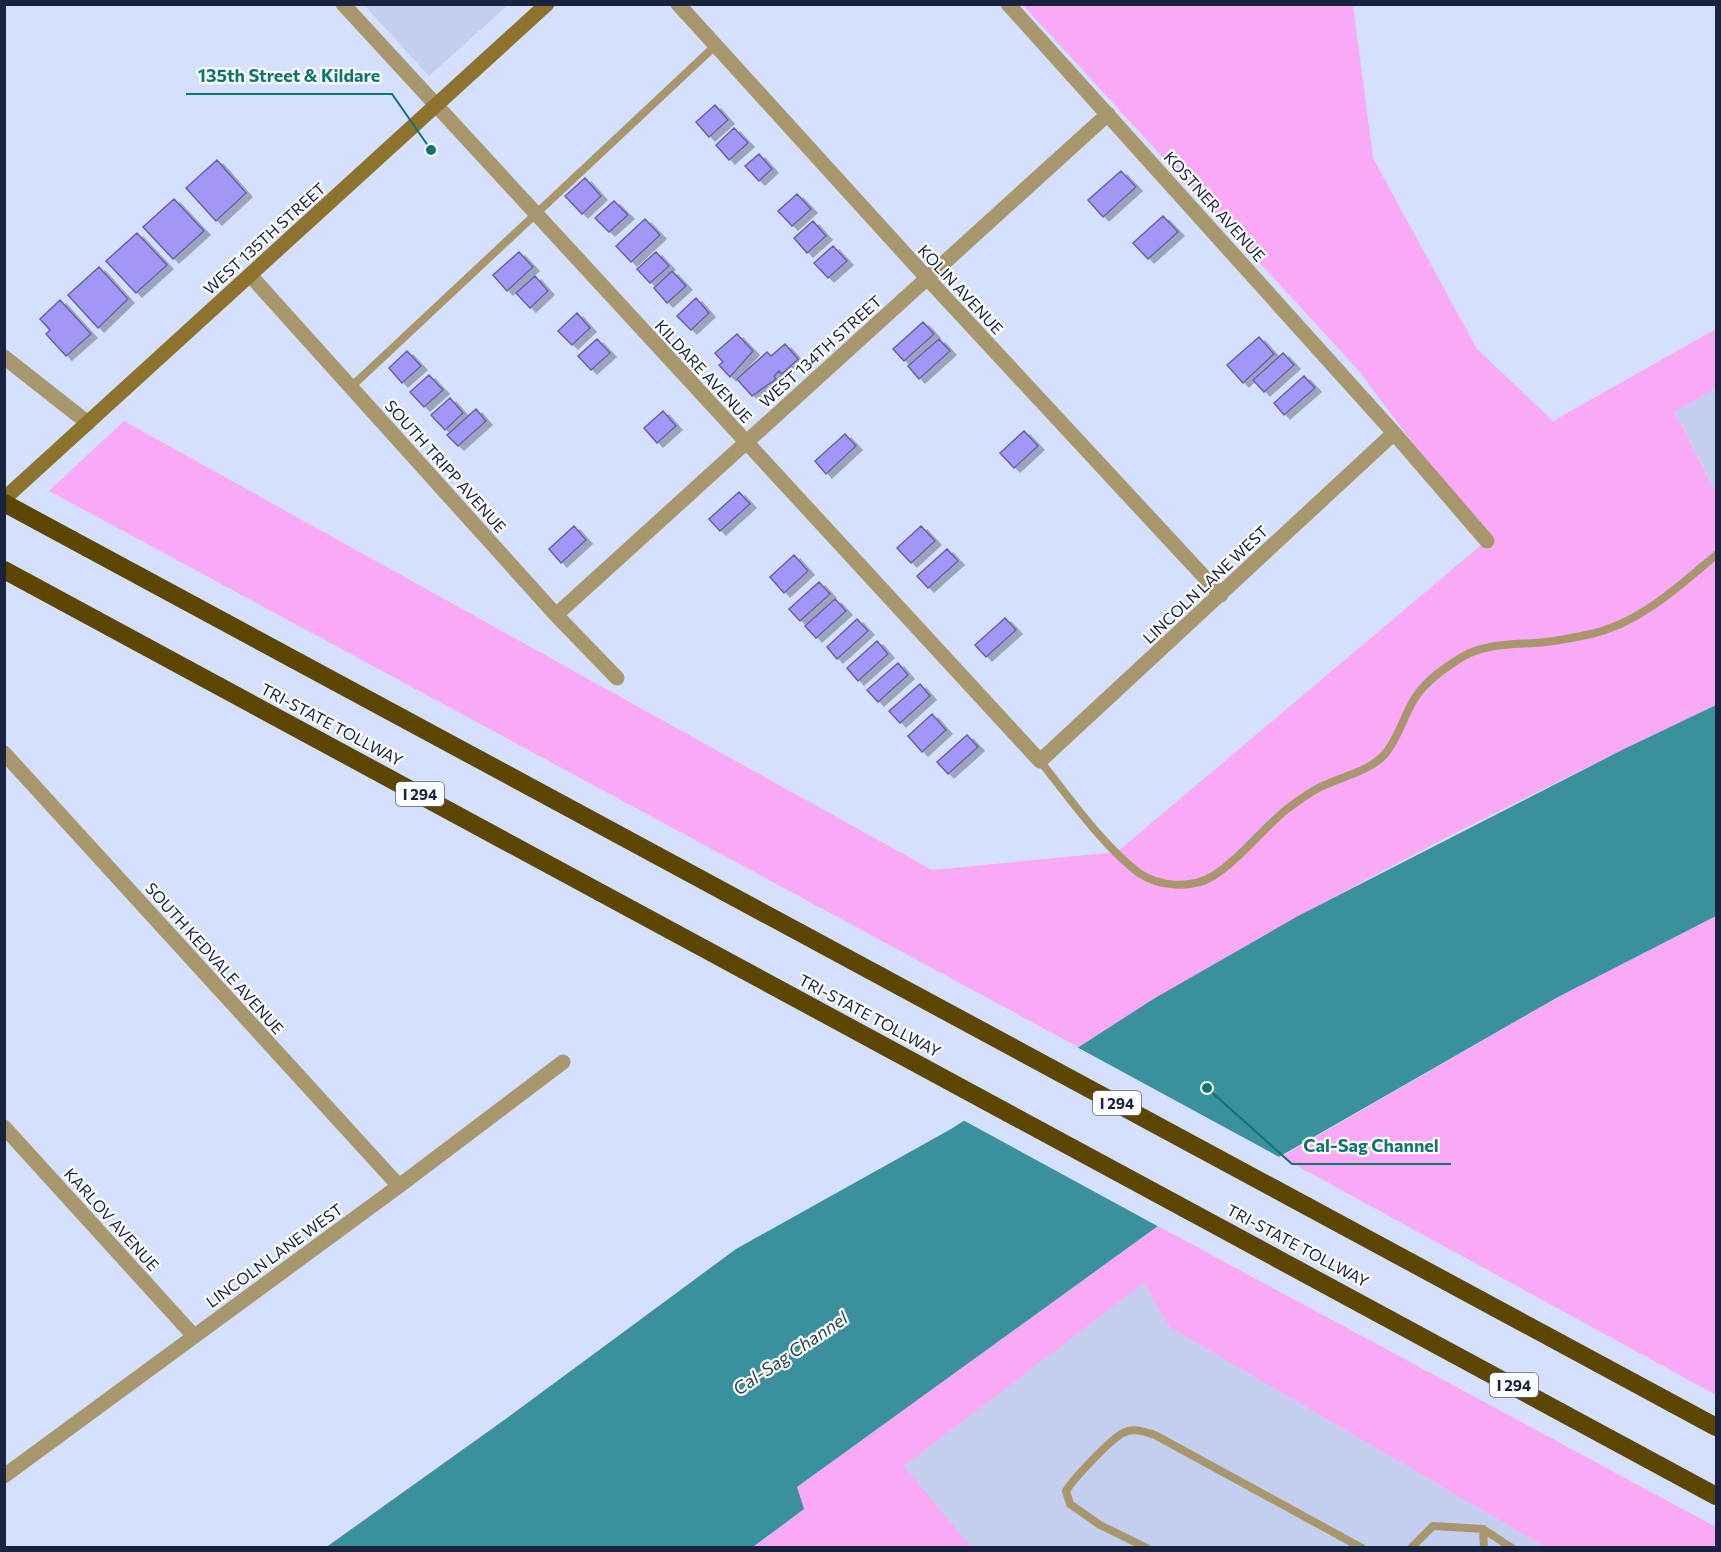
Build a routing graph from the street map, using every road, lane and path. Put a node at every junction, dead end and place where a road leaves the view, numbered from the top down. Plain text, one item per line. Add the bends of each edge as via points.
1 (343, 4) edge
2 (547, 4) edge
3 (678, 4) edge
4 (1008, 4) edge
5 (715, 46) junction
6 (436, 105) junction
7 (1107, 114) junction
8 (536, 214) junction
9 (250, 275) junction
10 (927, 278) junction
11 (4, 357) edge
12 (351, 387) junction
13 (88, 423) junction
14 (1394, 433) junction
15 (746, 442) junction
16 (4, 501) edge
17 (1487, 541) dead end
18 (1716, 555) edge
19 (4, 570) edge
20 (1221, 595) junction
21 (556, 615) junction
22 (617, 678) dead end
23 (4, 753) edge
24 (1040, 761) junction
25 (563, 1062) dead end
26 (4, 1127) edge
27 (399, 1186) junction
28 (193, 1335) junction
29 (1716, 1427) edge
30 (4, 1476) edge
31 (1716, 1496) edge
32 (1483, 1529) junction
33 (1147, 1548) edge
34 (1362, 1548) edge
35 (1411, 1548) edge
36 (1484, 1548) edge
37 (1512, 1548) edge

1 - 6 street, KILDARE AVENUE
2 - 6 street, WEST 135TH STREET
3 - 5 street, KOLIN AVENUE
4 - 7 street, KOSTNER AVENUE
5 - 8 lane
5 - 10 street, KOLIN AVENUE
6 - 8 street, KILDARE AVENUE
6 - 9 street, WEST 135TH STREET
7 - 10 street, WEST 134TH STREET
7 - 14 street, KOSTNER AVENUE
8 - 12 lane
8 - 15 street, KILDARE AVENUE
9 - 12 street, SOUTH TRIPP AVENUE
9 - 13 street, WEST 135TH STREET
10 - 15 street, WEST 134TH STREET
10 - 20 street, KOLIN AVENUE
11 - 13 street
12 - 21 street, SOUTH TRIPP AVENUE
13 - 16 street, WEST 135TH STREET
14 - 17 street, KOSTNER AVENUE
14 - 20 street, LINCOLN LANE WEST
15 - 21 street, WEST 134TH STREET
15 - 24 street, KILDARE AVENUE
16 - 29 highway, I 294
18 - 24 lane via 1674,591 1633,618 1594,633 1491,647 1465,656 1435,676 1417,695 1398,737 1383,756 1368,767 1322,786 1286,810 1239,855 1211,877 1193,884 1170,884 1140,874
19 - 31 highway, TRI-STATE TOLLWAY / I 294 via 1312,1274
20 - 24 street, LINCOLN LANE WEST
21 - 22 street, SOUTH TRIPP AVENUE
23 - 27 street, SOUTH KEDVALE AVENUE
25 - 27 street, LINCOLN LANE WEST
26 - 28 street, KARLOV AVENUE
27 - 28 street, LINCOLN LANE WEST
28 - 30 street, LINCOLN LANE WEST
32 - 35 lane via 1433,1526
32 - 36 lane
32 - 37 lane
33 - 34 lane via 1100,1525 1070,1504 1066,1491 1073,1478 1124,1432 1141,1430

